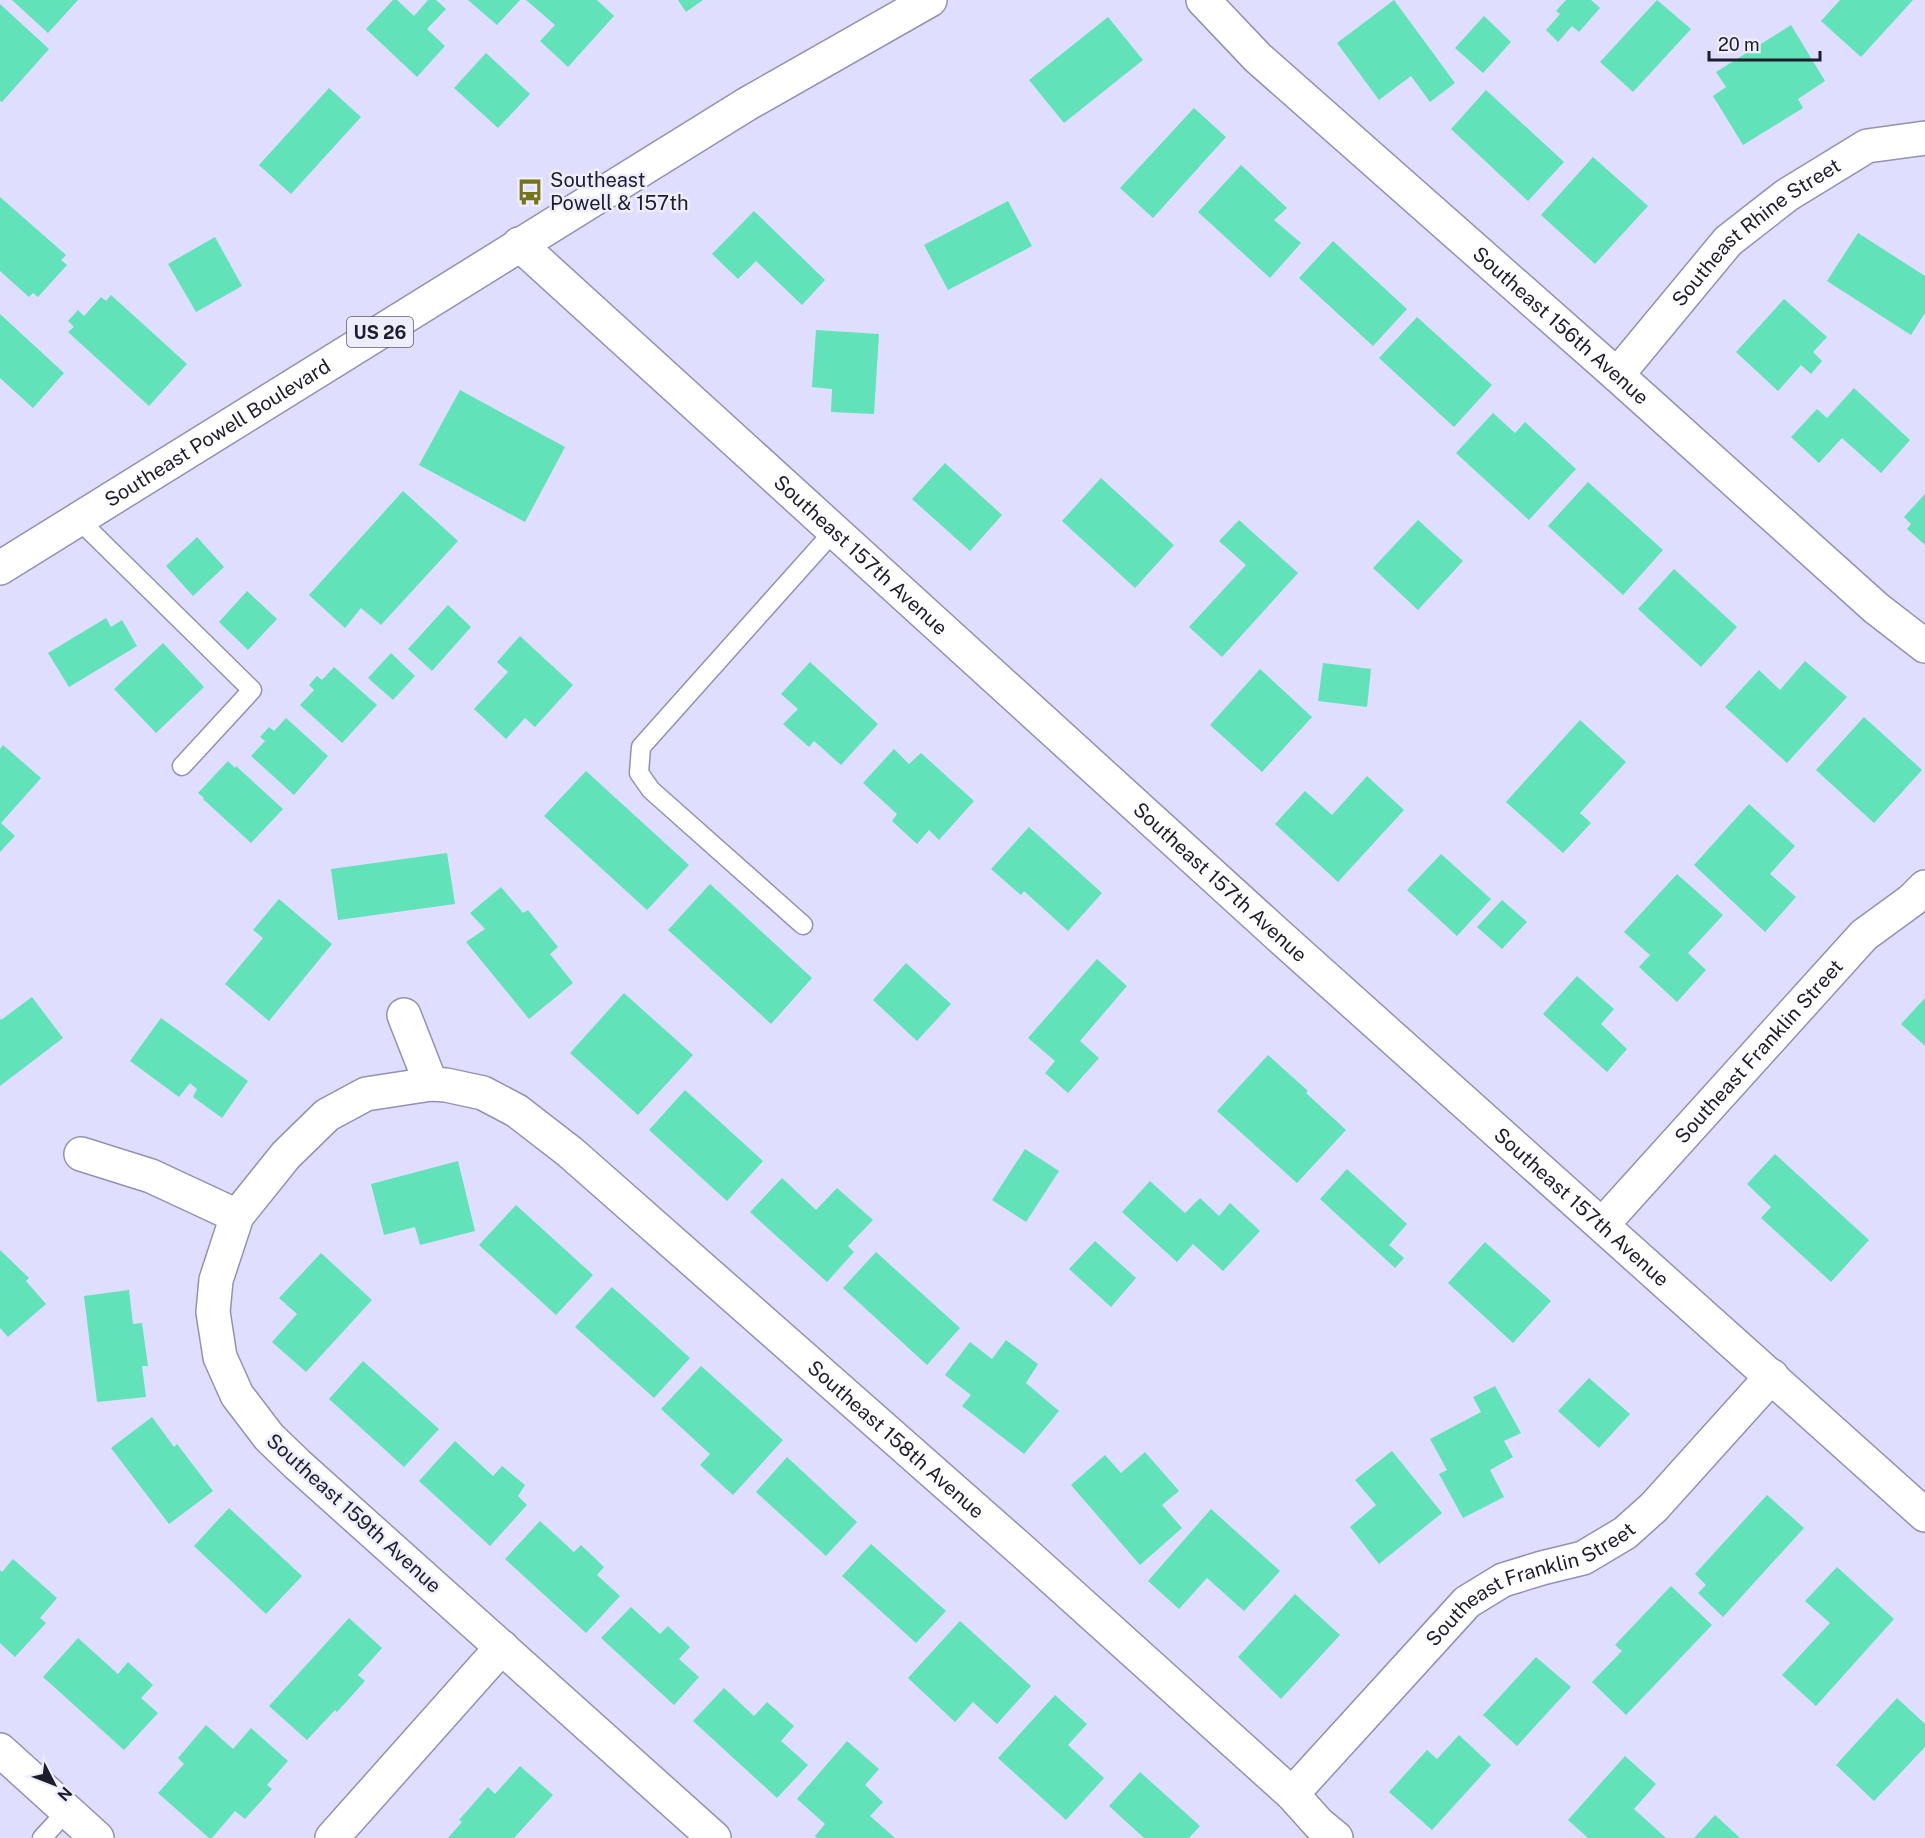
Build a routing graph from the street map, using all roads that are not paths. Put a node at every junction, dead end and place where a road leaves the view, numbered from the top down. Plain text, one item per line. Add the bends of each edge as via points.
1 (930, 0) edge
2 (1203, 0) edge
3 (1925, 138) edge
4 (519, 244) junction
5 (1617, 375) junction
6 (79, 520) junction
7 (834, 531) junction
8 (0, 568) edge
9 (1925, 646) edge
10 (182, 766) dead end
11 (1925, 887) edge
12 (803, 925) dead end
13 (404, 1015) dead end
14 (431, 1084) junction
15 (81, 1154) dead end
16 (237, 1216) junction
17 (1602, 1225) junction
18 (1772, 1377) junction
19 (1925, 1515) edge
20 (502, 1647) junction
21 (0, 1750) edge
22 (1292, 1794) junction
23 (67, 1811) junction
24 (42, 1838) edge
25 (97, 1838) edge
26 (332, 1838) edge
27 (714, 1838) edge
28 (1336, 1838) edge

1 - 4 street, Southeast Powell Boulevard / US 26 via 747,104
2 - 5 street, Southeast 156th Avenue via 1258,58
3 - 5 street, Southeast Rhine Street via 1867,146 1787,195 1728,241
4 - 6 street, Southeast Powell Boulevard / US 26
4 - 7 street, Southeast 157th Avenue
5 - 9 street, Southeast 156th Avenue via 1876,608
6 - 8 street, Southeast Powell Boulevard / US 26
6 - 10 lane via 252,690
7 - 12 lane via 641,747 639,773 651,790
7 - 17 street, Southeast 157th Avenue
11 - 17 street, Southeast Franklin Street via 1864,935
13 - 14 street
14 - 16 street, Southeast 158th Avenue via 366,1095 327,1115 286,1155
14 - 22 street, Southeast 158th Avenue via 483,1093 517,1111 570,1152
15 - 16 street via 151,1176
16 - 20 street, Southeast 159th Avenue via 216,1280 213,1312 220,1357 237,1395 269,1437
17 - 18 street, Southeast 157th Avenue
18 - 19 street, Southeast 157th Avenue
18 - 22 street, Southeast Franklin Street via 1654,1507 1625,1533 1583,1558 1503,1580 1467,1602
20 - 26 street
20 - 27 street, Southeast 159th Avenue
21 - 23 street
22 - 28 street, Southeast 158th Avenue
23 - 24 lane
23 - 25 street

